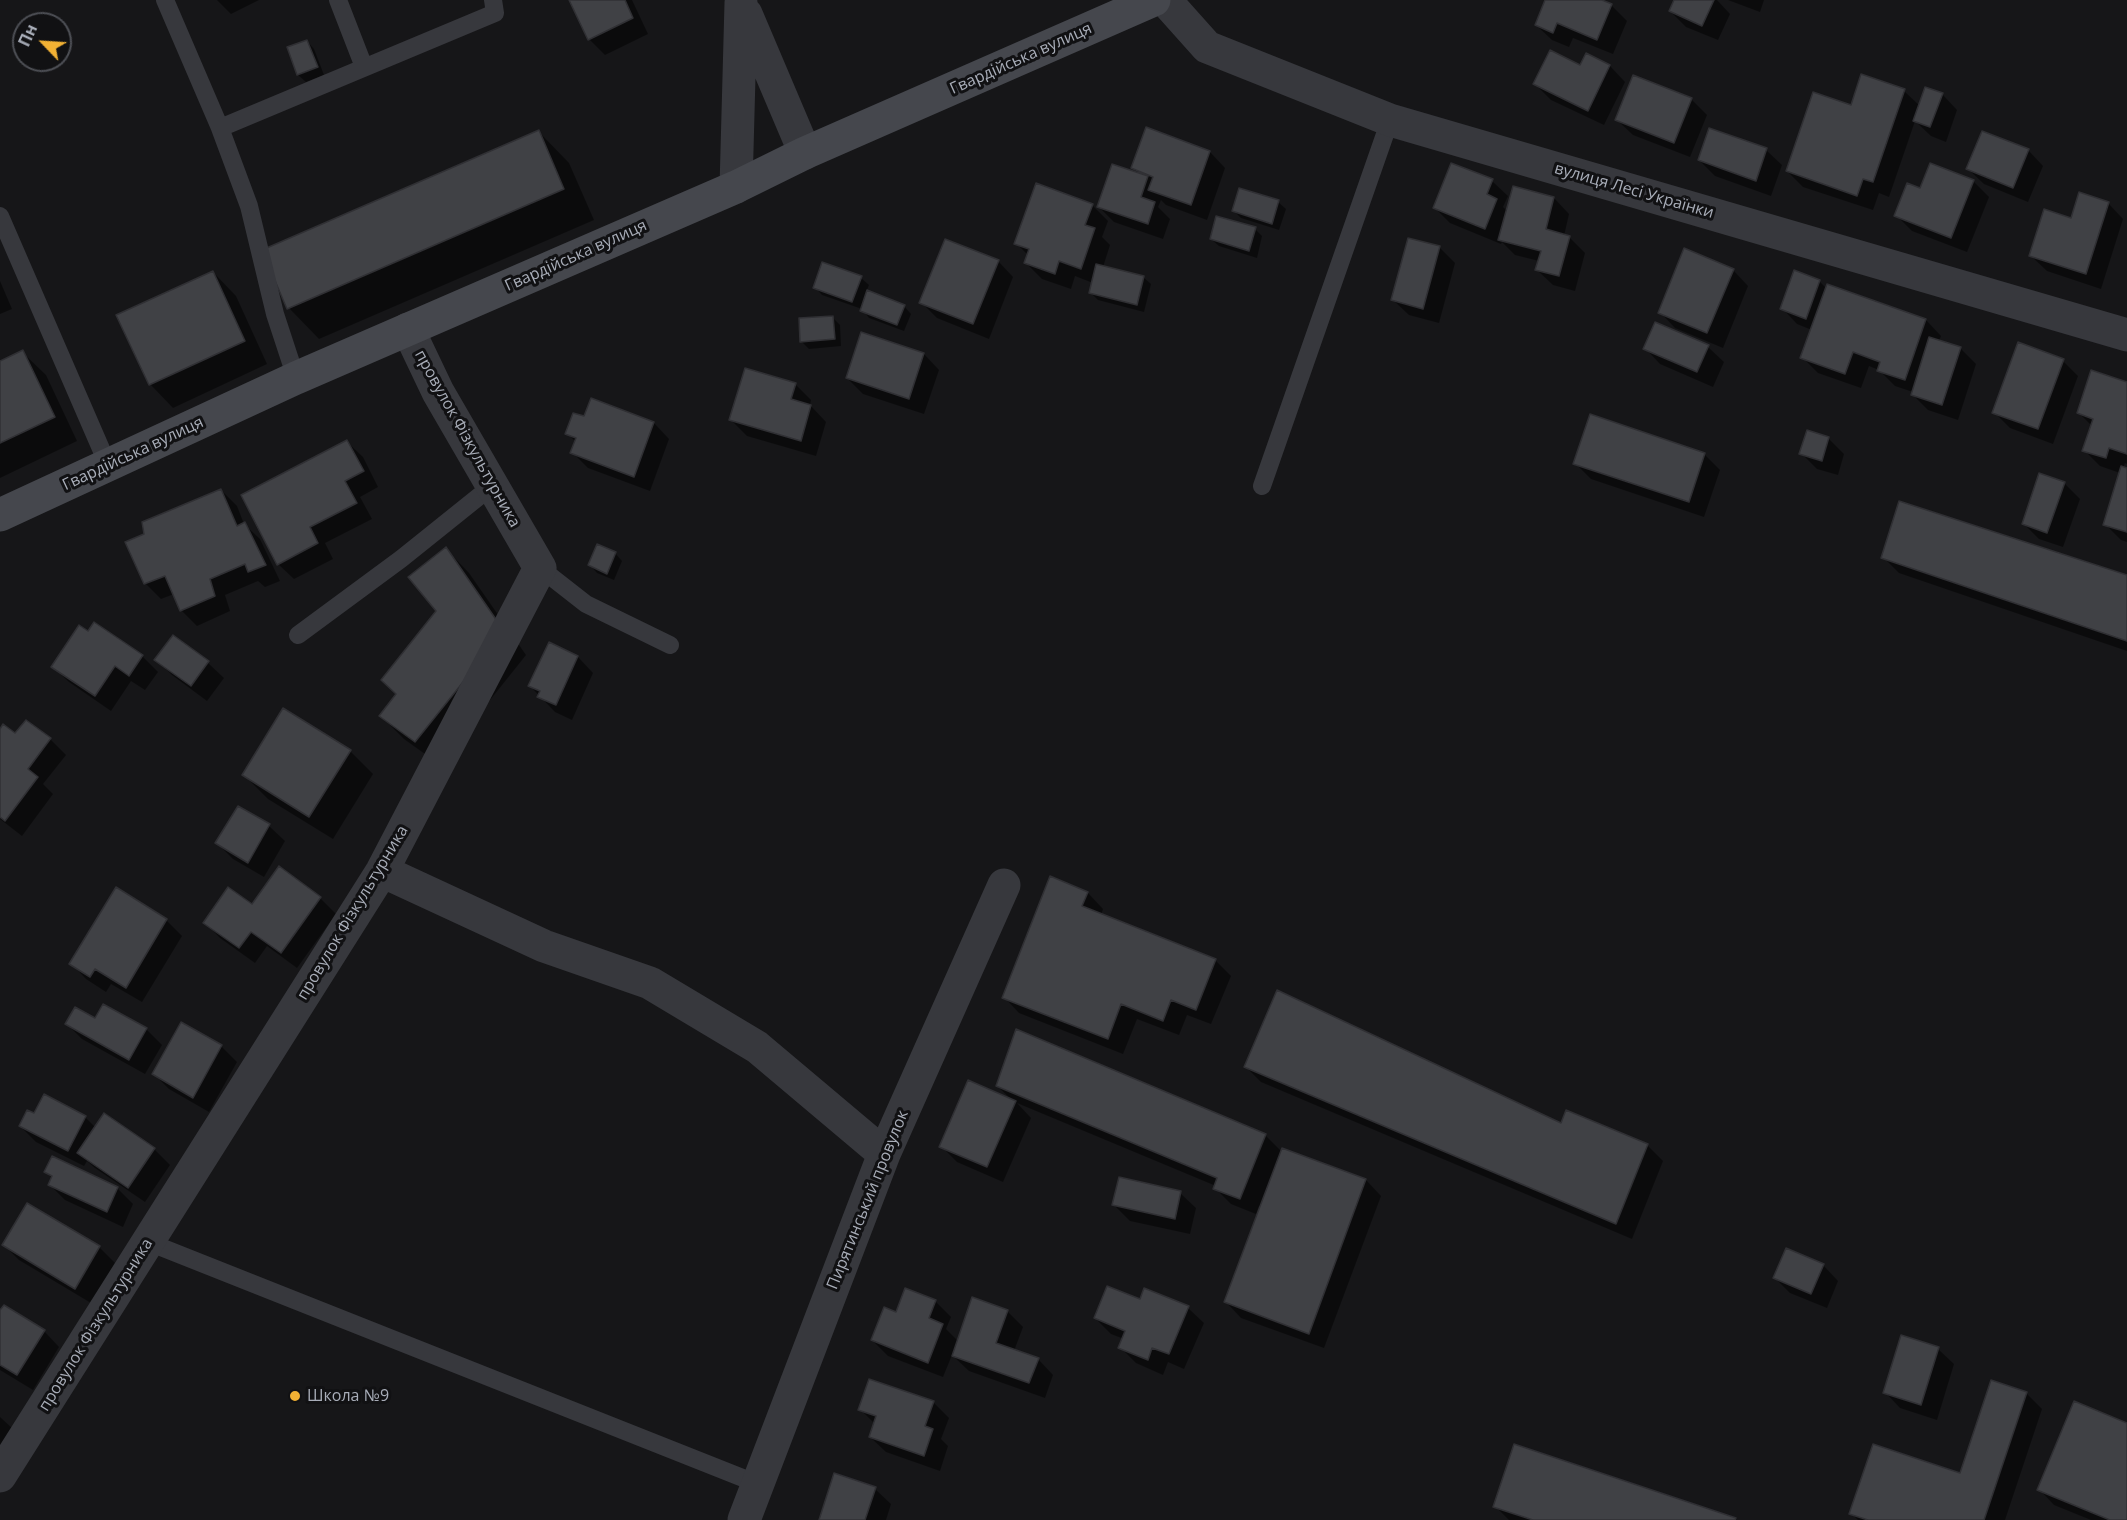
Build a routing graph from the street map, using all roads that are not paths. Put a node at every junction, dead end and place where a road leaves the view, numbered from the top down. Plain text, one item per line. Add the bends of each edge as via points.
1 (165, 0) edge
2 (338, 0) edge
3 (493, 0) edge
4 (1154, 0) edge
5 (1165, 0) edge
6 (741, 1) edge
7 (364, 67) junction
8 (1390, 120) junction
9 (220, 128) junction
10 (805, 153) junction
11 (736, 187) junction
12 (0, 216) edge
13 (408, 329) junction
14 (2127, 335) edge
15 (296, 378) junction
16 (108, 465) junction
17 (492, 486) junction
18 (1262, 486) dead end
19 (0, 515) edge
20 (540, 568) junction
21 (298, 635) dead end
22 (670, 645) dead end
23 (382, 871) junction
24 (1004, 885) dead end
25 (884, 1154) junction
26 (148, 1242) junction
27 (0, 1476) edge
28 (758, 1484) junction
29 (744, 1520) edge

1 - 9 lane
2 - 7 lane
3 - 7 lane via 495,13
4 - 10 main road, Гвардійська вулиця
5 - 8 street, вулиця Лесі Українки via 1208,47
6 - 10 street
6 - 11 street
7 - 9 lane
8 - 14 street, вулиця Лесі Українки
8 - 18 lane
9 - 15 lane via 249,206 275,314
10 - 11 main road, Гвардійська вулиця
11 - 13 main road, Гвардійська вулиця
12 - 16 lane
13 - 15 main road, Гвардійська вулиця
13 - 17 street, провулок Фізкультурника via 438,392
15 - 16 main road, Гвардійська вулиця
16 - 19 main road, Гвардійська вулиця
17 - 20 street, провулок Фізкультурника
17 - 21 lane
20 - 22 lane via 586,604
20 - 23 street, провулок Фізкультурника
23 - 25 street via 544,946 650,982 757,1047
23 - 26 street, провулок Фізкультурника
24 - 25 street, Пирятинський провулок
25 - 28 street, Пирятинський провулок
26 - 27 street, провулок Фізкультурника
26 - 28 lane
28 - 29 street, Пирятинський провулок

